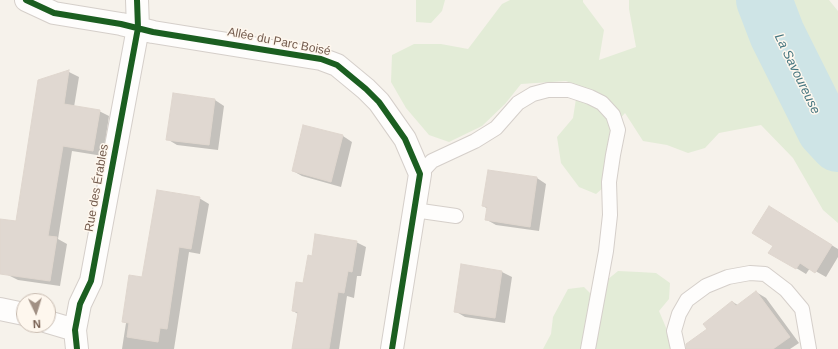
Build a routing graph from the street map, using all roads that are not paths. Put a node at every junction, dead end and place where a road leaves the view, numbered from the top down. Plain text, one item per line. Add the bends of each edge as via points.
1 (26, 0) edge
2 (137, 0) edge
3 (138, 28) junction
4 (420, 174) junction
5 (414, 210) junction
6 (456, 216) dead end
7 (0, 309) edge
8 (16, 312) edge
9 (56, 325) edge
10 (76, 340) edge
11 (392, 349) edge
12 (588, 349) edge
13 (678, 349) edge
14 (809, 349) edge

1 - 3 street, Allée du Parc Boisé via 54,13
2 - 3 street, Rue des Érables
3 - 4 street, Allée du Parc Boisé via 321,59 337,65 379,102 405,139
3 - 10 street, Rue des Érables via 91,281 80,304
4 - 5 street
4 - 12 lane via 432,161 496,128 518,103 533,94 548,90 569,90 590,96 613,115 618,130 609,182 610,215
5 - 6 lane
5 - 11 street
7 - 8 street
9 - 10 street via 64,328
13 - 14 lane via 674,331 687,300 706,286 750,272 765,274 786,290 802,309

